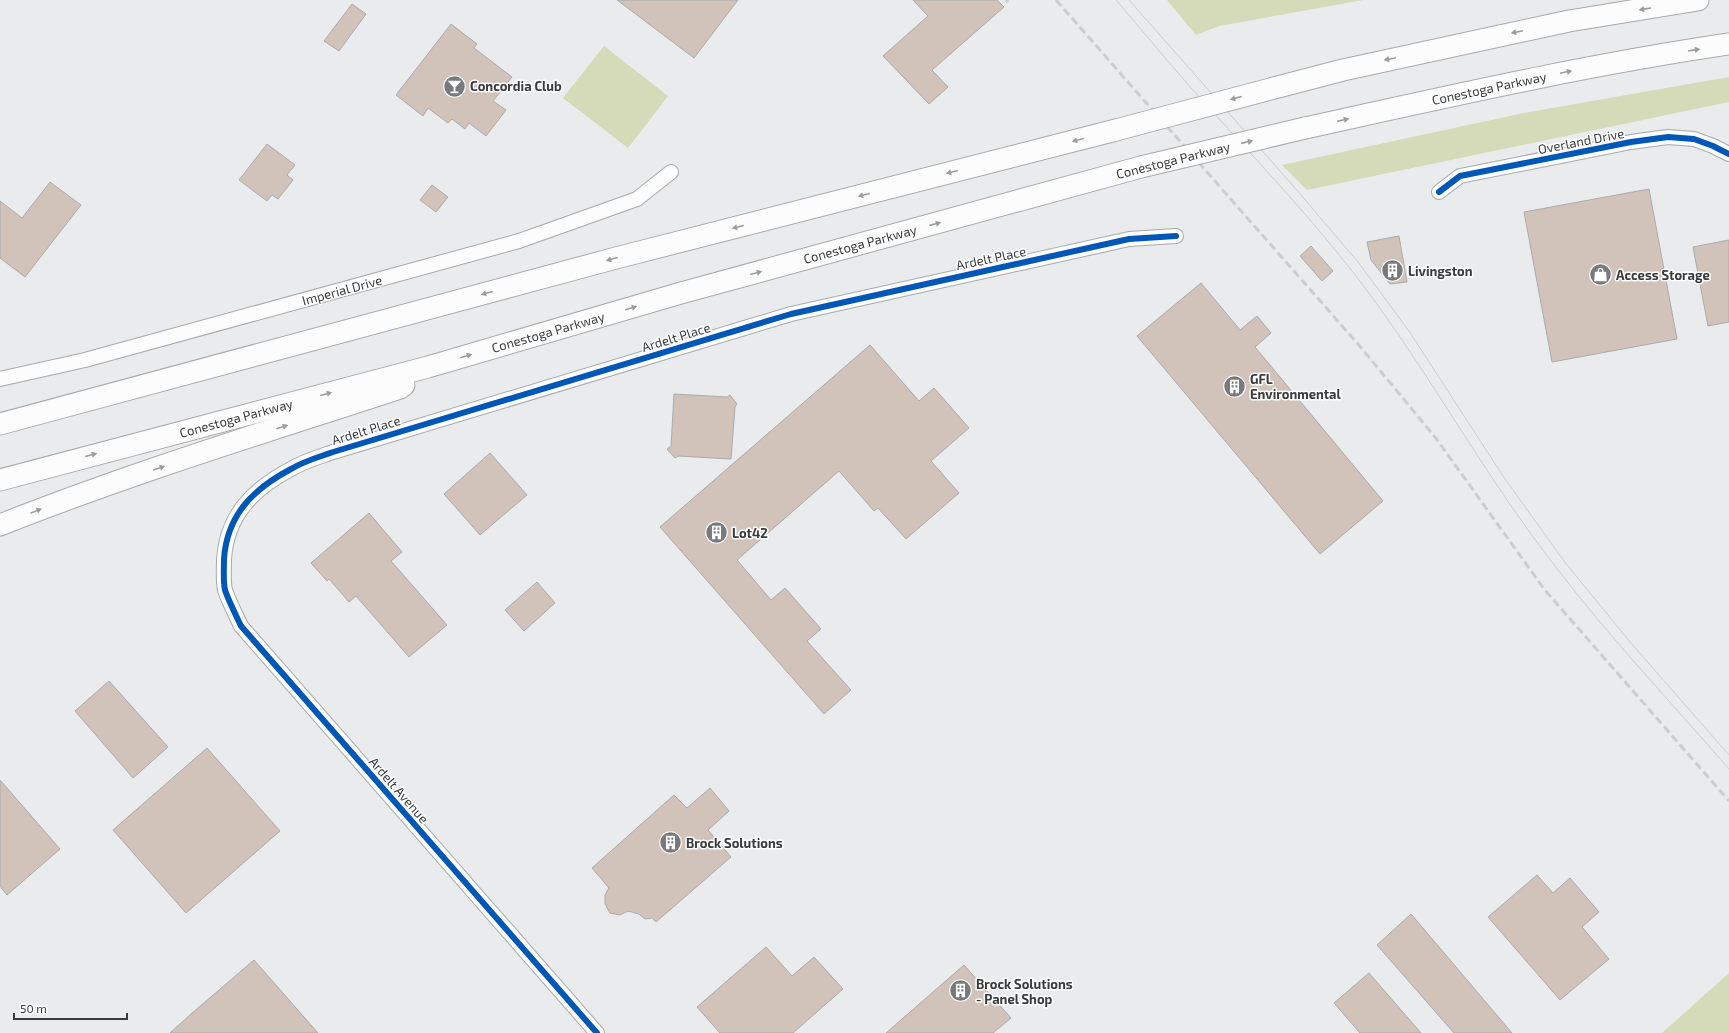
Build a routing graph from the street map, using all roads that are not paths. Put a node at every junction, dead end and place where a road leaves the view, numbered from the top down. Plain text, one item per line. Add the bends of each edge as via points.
1 (1698, 0) edge
2 (1728, 44) edge
3 (1729, 154) edge
4 (671, 172) dead end
5 (1439, 192) dead end
6 (1176, 236) dead end
7 (428, 367) junction
8 (0, 379) edge
9 (0, 424) edge
10 (0, 480) edge
11 (0, 525) edge
12 (225, 543) joint
13 (597, 1033) edge

1 -> 9 highway, bridge via 1569,21 1343,70 616,258
7 -> 2 highway, Conestoga Parkway, bridge via 681,293 1141,167 1305,128 1607,63
3 - 5 street, Overland Drive via 1694,139 1668,137 1460,176
4 - 8 street, Imperial Drive via 637,199 519,241 85,360
6 - 12 street, Ardelt Place via 1129,239 791,314 333,452 291,468 269,482 239,512
10 -> 7 highway, Conestoga Parkway
11 -> 7 highway via 213,449 400,388
12 - 13 street, Ardelt Avenue via 225,590 241,626

